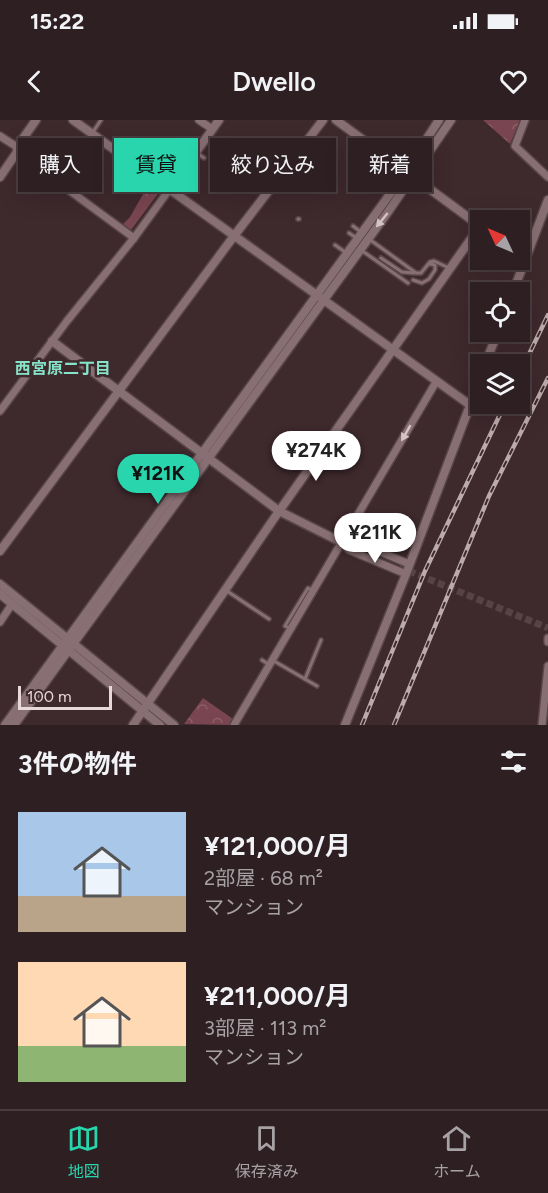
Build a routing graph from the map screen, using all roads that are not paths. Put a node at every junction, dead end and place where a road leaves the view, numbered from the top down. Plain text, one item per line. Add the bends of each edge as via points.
1 (36, 120) edge
2 (73, 120) edge
3 (101, 120) edge
4 (199, 120) edge
5 (219, 120) edge
6 (323, 120) edge
7 (336, 120) edge
8 (439, 120) edge
9 (451, 120) edge
10 (525, 120) edge
11 (212, 129) junction
12 (92, 133) junction
13 (0, 136) edge
14 (361, 138) edge
15 (429, 138) edge
16 (432, 145) edge
17 (114, 149) edge
18 (198, 149) edge
19 (17, 150) junction
20 (198, 154) edge
21 (204, 158) dead end
22 (0, 177) edge
23 (548, 177) edge
24 (432, 190) edge
25 (168, 192) edge
26 (172, 192) edge
27 (396, 192) edge
28 (548, 200) edge
29 (353, 226) dead end
30 (349, 233) dead end
31 (234, 236) junction
32 (362, 236) junction
33 (134, 238) junction
34 (530, 239) edge
35 (335, 245) dead end
36 (360, 249) junction
37 (346, 253) junction
38 (381, 258) dead end
39 (428, 264) junction
40 (450, 269) junction
41 (416, 273) junction
42 (413, 280) dead end
43 (408, 283) dead end
44 (319, 298) junction
45 (52, 341) junction
46 (392, 350) junction
47 (436, 382) junction
48 (119, 392) junction
49 (470, 405) joint
50 (0, 411) edge
51 (205, 456) junction
52 (279, 511) junction
53 (341, 542) junction
54 (0, 551) edge
55 (409, 564) junction
56 (399, 567) tunnel mouth
57 (406, 574) junction
58 (0, 584) edge
59 (225, 590) junction
60 (0, 594) edge
61 (12, 604) junction
62 (269, 619) dead end
63 (0, 622) edge
64 (321, 640) dead end
65 (68, 644) junction
66 (262, 660) dead end
67 (271, 662) junction
68 (548, 666) edge
69 (305, 679) junction
70 (547, 686) edge
71 (317, 687) dead end
72 (145, 707) junction
73 (5, 725) edge
74 (14, 725) edge
75 (133, 725) edge
76 (160, 725) edge
77 (174, 725) edge
78 (234, 725) edge
79 (345, 725) edge
80 (542, 725) edge

1 - 19 street
2 - 12 street
3 - 12 lane
4 - 11 street
5 - 11 street
6 - 31 street via 268,197
7 - 14 street
8 - 15 street
9 - 16 street
10 - 23 street via 515,146
11 - 18 street
12 - 17 street
13 - 19 street
19 - 22 street
19 - 33 street
20 - 21 lane
24 - 40 street via 480,226
25 - 33 street
26 - 31 street
27 - 32 street
28 - 34 street
29 - 32 lane
30 - 32 lane
31 - 44 street
31 - 48 street
32 - 36 street
32 - 37 street
32 - 41 lane
33 - 45 street
35 - 37 lane
36 - 43 lane
36 - 44 street
37 - 44 street
38 - 41 lane via 402,272
39 - 40 lane via 436,261
39 - 41 lane
39 - 42 lane via 435,267 429,279 422,284
40 - 46 street
44 - 46 street
44 - 51 street
45 - 48 street
45 - 50 street
46 - 47 street
46 - 52 street
47 - 49 street
47 -> 53 street
48 - 51 street
48 - 54 street
49 - 55 street
51 - 52 street
51 - 65 street
52 - 53 street
52 - 59 street
53 - 55 street via 350,539
53 - 56 street
53 - 57 street via 349,550
53 - 67 street
55 - 57 street
57 - 79 street
58 - 65 street
59 - 62 lane
59 - 72 street
60 - 61 street
61 - 63 street
61 - 65 street
64 - 69 lane
65 - 72 street
65 - 73 street
65 - 74 street
66 - 67 lane
67 - 69 lane
67 - 78 street
68 - 70 street
69 - 71 lane
70 - 80 street
72 - 75 street
72 - 76 street
72 - 77 street

